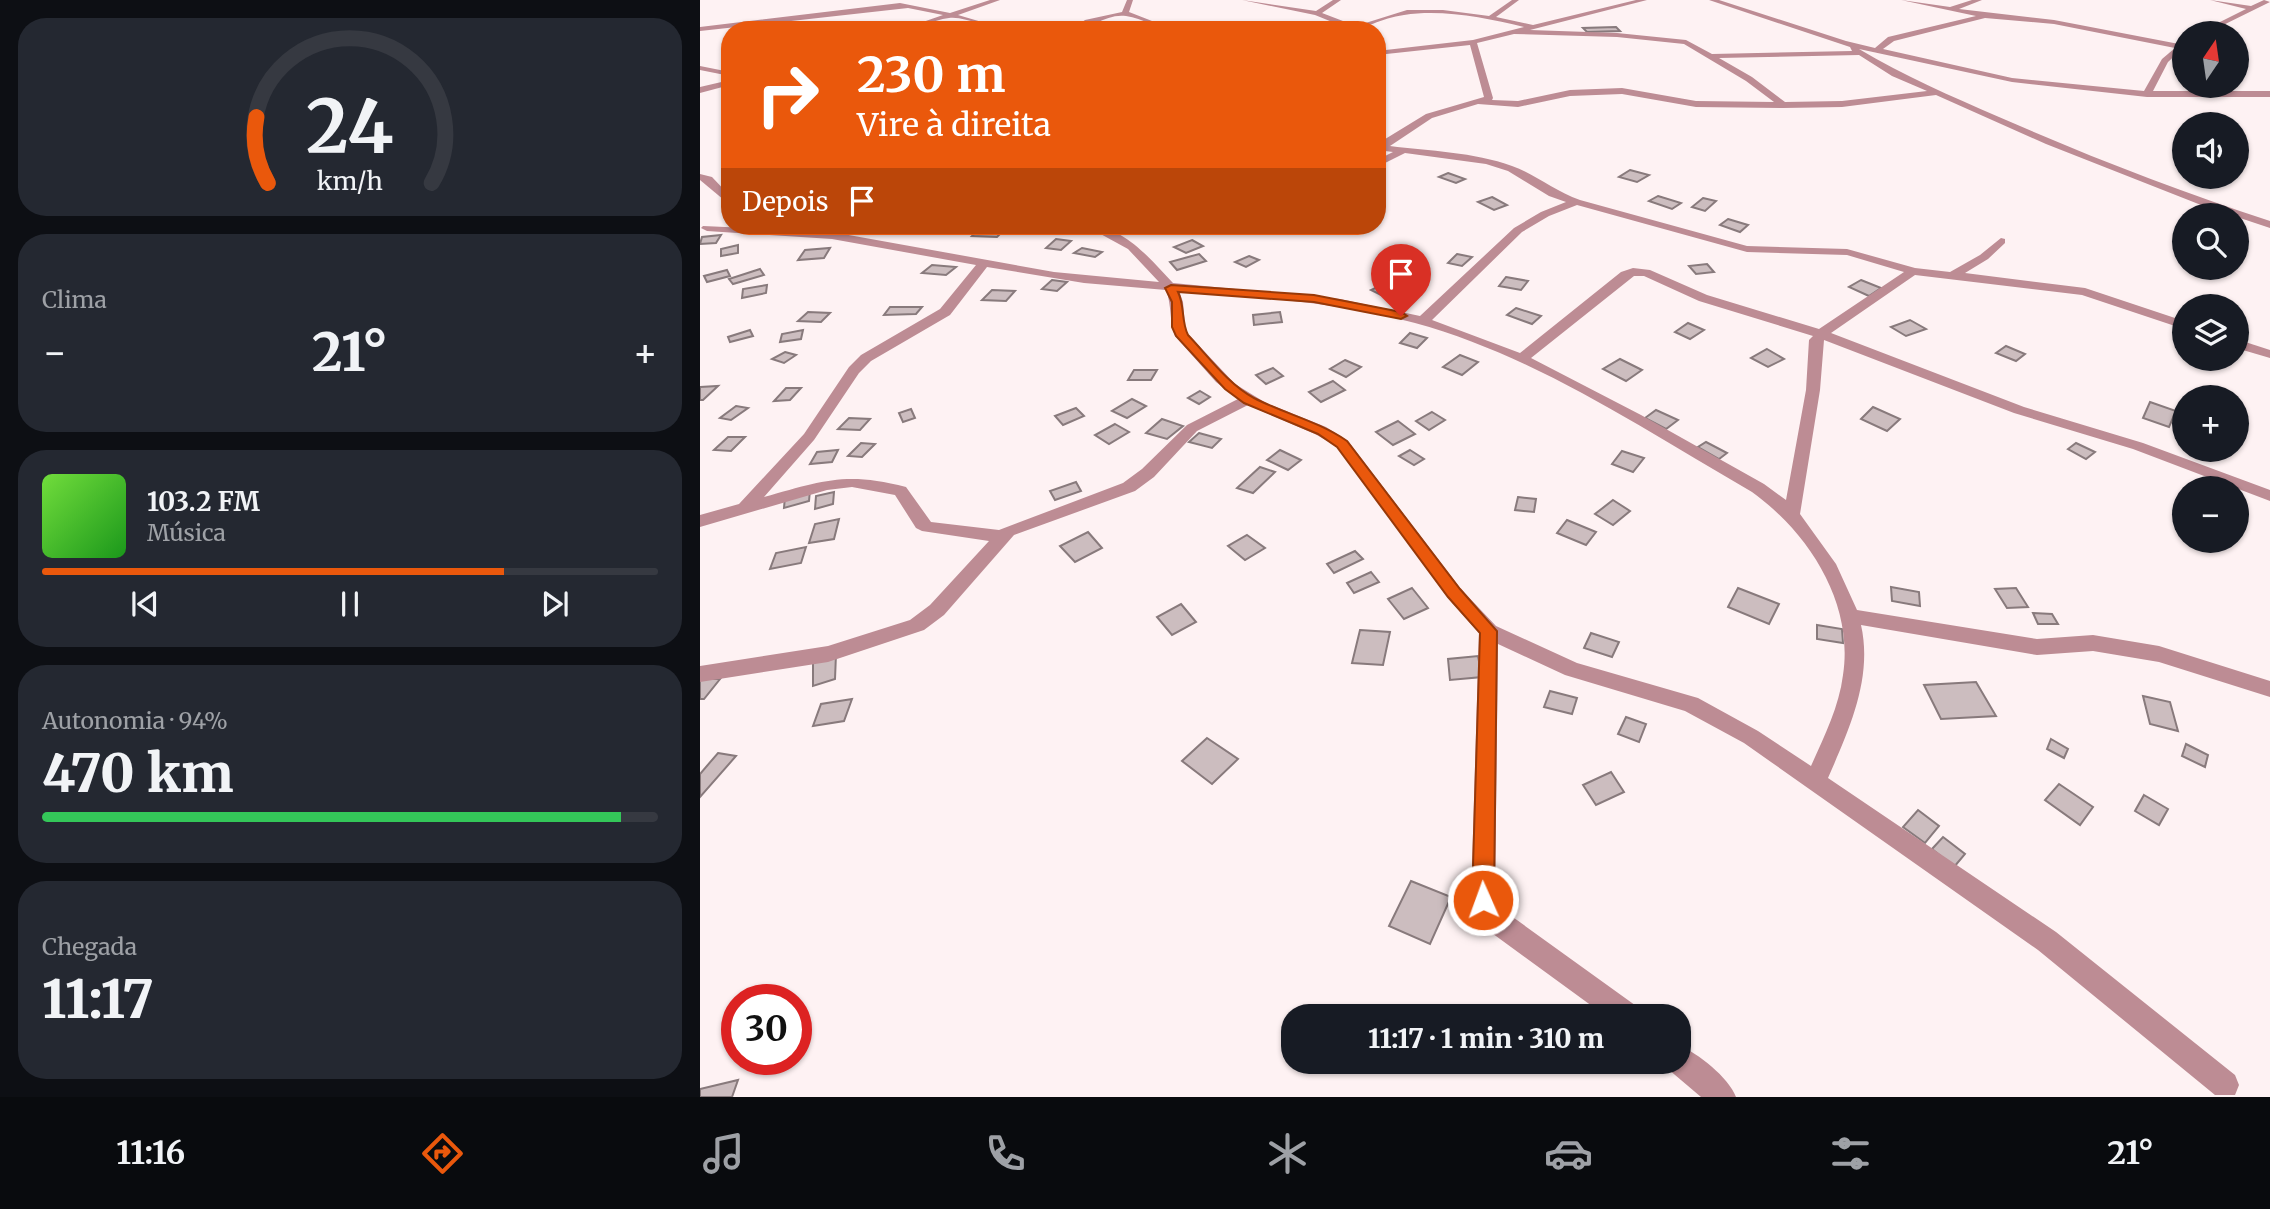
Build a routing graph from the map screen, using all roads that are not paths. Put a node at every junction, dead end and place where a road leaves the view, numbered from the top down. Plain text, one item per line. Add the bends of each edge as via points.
1 (882, 0) edge
2 (997, 0) edge
3 (1129, 0) edge
4 (1245, 0) edge
5 (1338, 0) edge
6 (1516, 0) edge
7 (1644, 0) edge
8 (1712, 0) edge
9 (1903, 0) edge
10 (1979, 0) edge
11 (2213, 0) edge
12 (2269, 0) edge
13 (909, 6) junction
14 (2251, 8) junction
15 (1951, 9) junction
16 (1125, 13) junction
17 (1317, 13) junction
18 (949, 15) junction
19 (1985, 16) junction
20 (1490, 18) junction
21 (773, 21) edge
22 (931, 21) edge
23 (972, 21) edge
24 (1092, 21) edge
25 (1147, 21) edge
26 (1338, 21) edge
27 (1379, 21) edge
28 (2226, 21) edge
29 (721, 27) edge
30 (1535, 28) junction
31 (700, 29) edge
32 (1515, 33) junction
33 (1473, 42) junction
34 (2172, 42) edge
35 (1844, 43) junction
36 (1386, 48) edge
37 (1878, 49) junction
38 (1391, 51) junction
39 (1386, 52) edge
40 (1861, 53) junction
41 (2172, 54) edge
42 (1713, 56) junction
43 (700, 68) edge
44 (1967, 68) junction
45 (1931, 71) dead end
46 (721, 72) edge
47 (1919, 72) dead end
48 (1895, 74) junction
49 (721, 84) edge
50 (700, 90) edge
51 (1936, 93) junction
52 (2147, 94) junction
53 (2270, 94) edge
54 (1479, 102) junction
55 (1783, 105) junction
56 (1386, 143) edge
57 (1386, 147) edge
58 (1406, 149) junction
59 (1386, 159) edge
60 (700, 177) edge
61 (721, 193) edge
62 (1576, 202) junction
63 (721, 224) edge
64 (2270, 225) edge
65 (704, 229) edge
66 (818, 235) edge
67 (1109, 235) edge
68 (2001, 241) dead end
69 (985, 262) junction
70 (1913, 271) junction
71 (1953, 275) junction
72 (1171, 288) junction
73 (1423, 321) junction
74 (2172, 321) edge
75 (1821, 334) junction
76 (2249, 347) edge
77 (2270, 354) edge
78 (1523, 358) junction
79 (1248, 400) junction
80 (2270, 496) edge
81 (746, 507) junction
82 (1792, 514) junction
83 (700, 521) edge
84 (1001, 536) junction
85 (1851, 616) junction
86 (1489, 631) junction
87 (700, 674) edge
88 (2270, 689) edge
89 (1815, 783) junction
90 (1612, 1004) edge
91 (1691, 1070) edge
92 (2225, 1085) dead end
93 (1722, 1097) edge

1 - 13 street
2 - 18 street
3 - 16 street
4 - 17 street
5 - 17 street
6 - 20 street
7 - 30 street
8 - 35 street
9 - 15 street
10 - 15 street
11 - 14 street
12 - 14 street
13 - 18 street
13 - 21 street
14 - 28 street
15 - 19 street
16 - 24 street
16 - 25 street
17 - 26 street
18 - 22 street
18 - 23 street
19 - 34 street
19 - 37 street via 1891,39
20 - 27 street via 1397,14
20 - 30 street
29 - 31 street
30 - 32 street
32 - 33 street
32 - 42 street via 1642,36 1686,42
33 - 38 street
33 - 54 street via 1490,97
35 - 37 street
35 - 40 street
36 - 38 street
37 - 44 street
38 - 39 street
40 - 42 street
40 - 48 street
41 - 52 street
42 - 55 street
43 - 46 street
44 - 45 street
44 - 52 street via 2012,80
47 - 48 street
48 - 51 street
49 - 50 street
51 - 55 street via 1842,104
51 - 64 street via 2205,204
52 - 53 street
54 - 55 street via 1518,104 1570,93 1622,91 1696,104
54 - 56 street via 1429,116
57 - 58 street
58 - 59 street
58 - 62 street via 1500,165
60 - 61 street
62 - 70 street via 1747,249 1858,254
62 - 73 street via 1518,230
63 - 65 street
66 - 69 street
67 - 72 street via 1132,247
68 - 71 street
69 - 72 street
69 - 81 street via 945,312 866,358 854,370 809,437
70 - 71 street
70 - 75 street
71 - 74 street via 2085,292
72 - 73 street via 1314,299
72 - 79 street via 1182,336
73 - 78 street
75 - 78 street via 1633,272
75 - 80 street via 2019,410 2138,446
75 - 82 street via 1815,346 1813,390
76 - 77 street
78 - 82 street via 1758,488
79 - 84 street via 1192,428 1129,487
79 - 86 street via 1323,431 1342,444 1454,593
81 - 83 street
81 - 84 street via 852,482 900,491 928,527
82 - 85 street via 1828,566
84 - 87 street via 937,610 916,625 828,654
85 - 88 street via 2037,647 2093,643 2159,654
85 - 89 street via 1854,673 1843,718
86 - 89 street via 1572,669 1691,704 1751,737
86 - 90 street via 1483,900 1493,919
89 - 92 street via 2047,941
91 - 93 street

